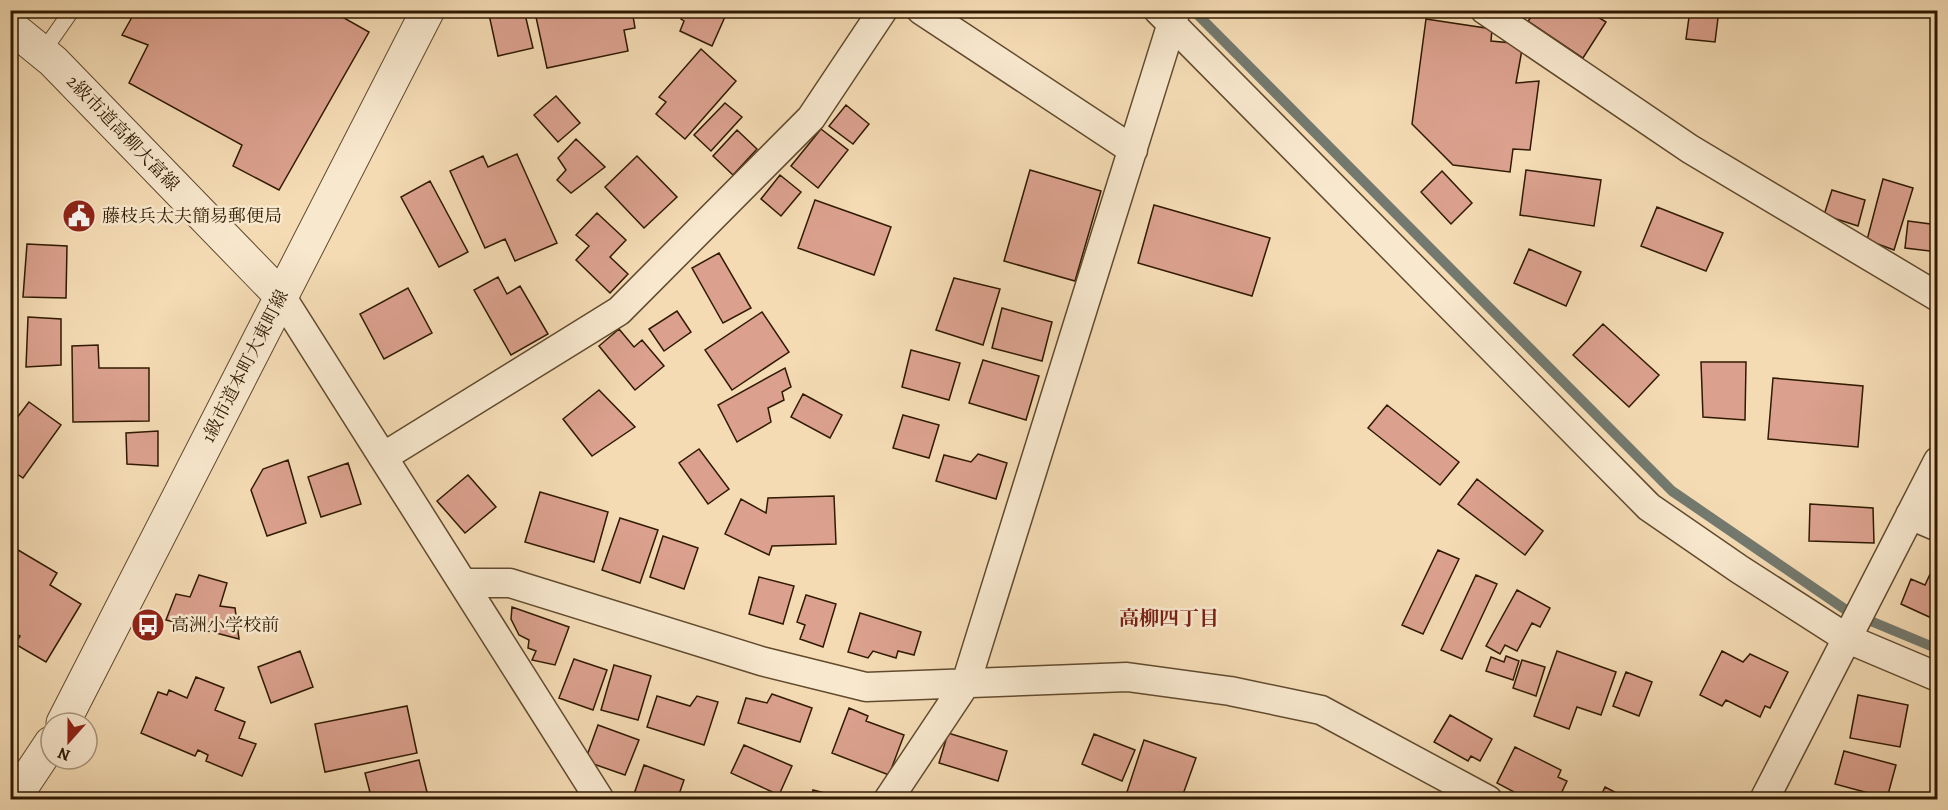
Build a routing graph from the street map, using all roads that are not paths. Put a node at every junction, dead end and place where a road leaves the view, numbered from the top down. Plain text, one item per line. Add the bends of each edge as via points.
1 (72, 10) edge
2 (428, 10) edge
3 (883, 10) edge
4 (921, 10) edge
5 (1485, 10) edge
6 (1169, 15) edge
7 (10, 26) edge
8 (42, 53) junction
9 (1133, 150) junction
10 (281, 296) junction
11 (1938, 297) edge
12 (383, 457) junction
13 (1938, 460) edge
14 (1910, 515) junction
15 (1938, 527) edge
16 (463, 583) junction
17 (1848, 639) junction
18 (1938, 677) edge
19 (966, 684) junction
20 (69, 711) edge
21 (39, 761) edge
22 (13, 800) edge
23 (600, 800) edge
24 (888, 800) edge
25 (1488, 800) edge
26 (1764, 800) edge

1 - 8 lane
2 - 10 street, 1級市道本町大東町線
3 - 12 street via 811,118 619,311
4 - 9 street
5 - 11 street via 1690,149
6 - 9 street
6 - 17 street via 1649,507
7 - 8 street, 2級市道高柳大富線
8 - 10 street, 2級市道高柳大富線
9 - 19 street
10 - 12 street
10 - 20 street, 1級市道本町大東町線
12 - 16 street
13 - 14 street
14 - 15 street
14 - 17 street
16 - 19 street via 510,583 761,661 866,687
16 - 23 street
17 - 18 street
17 - 26 street
19 - 24 street
19 - 25 street via 1127,677 1230,691 1321,710
21 - 22 street

